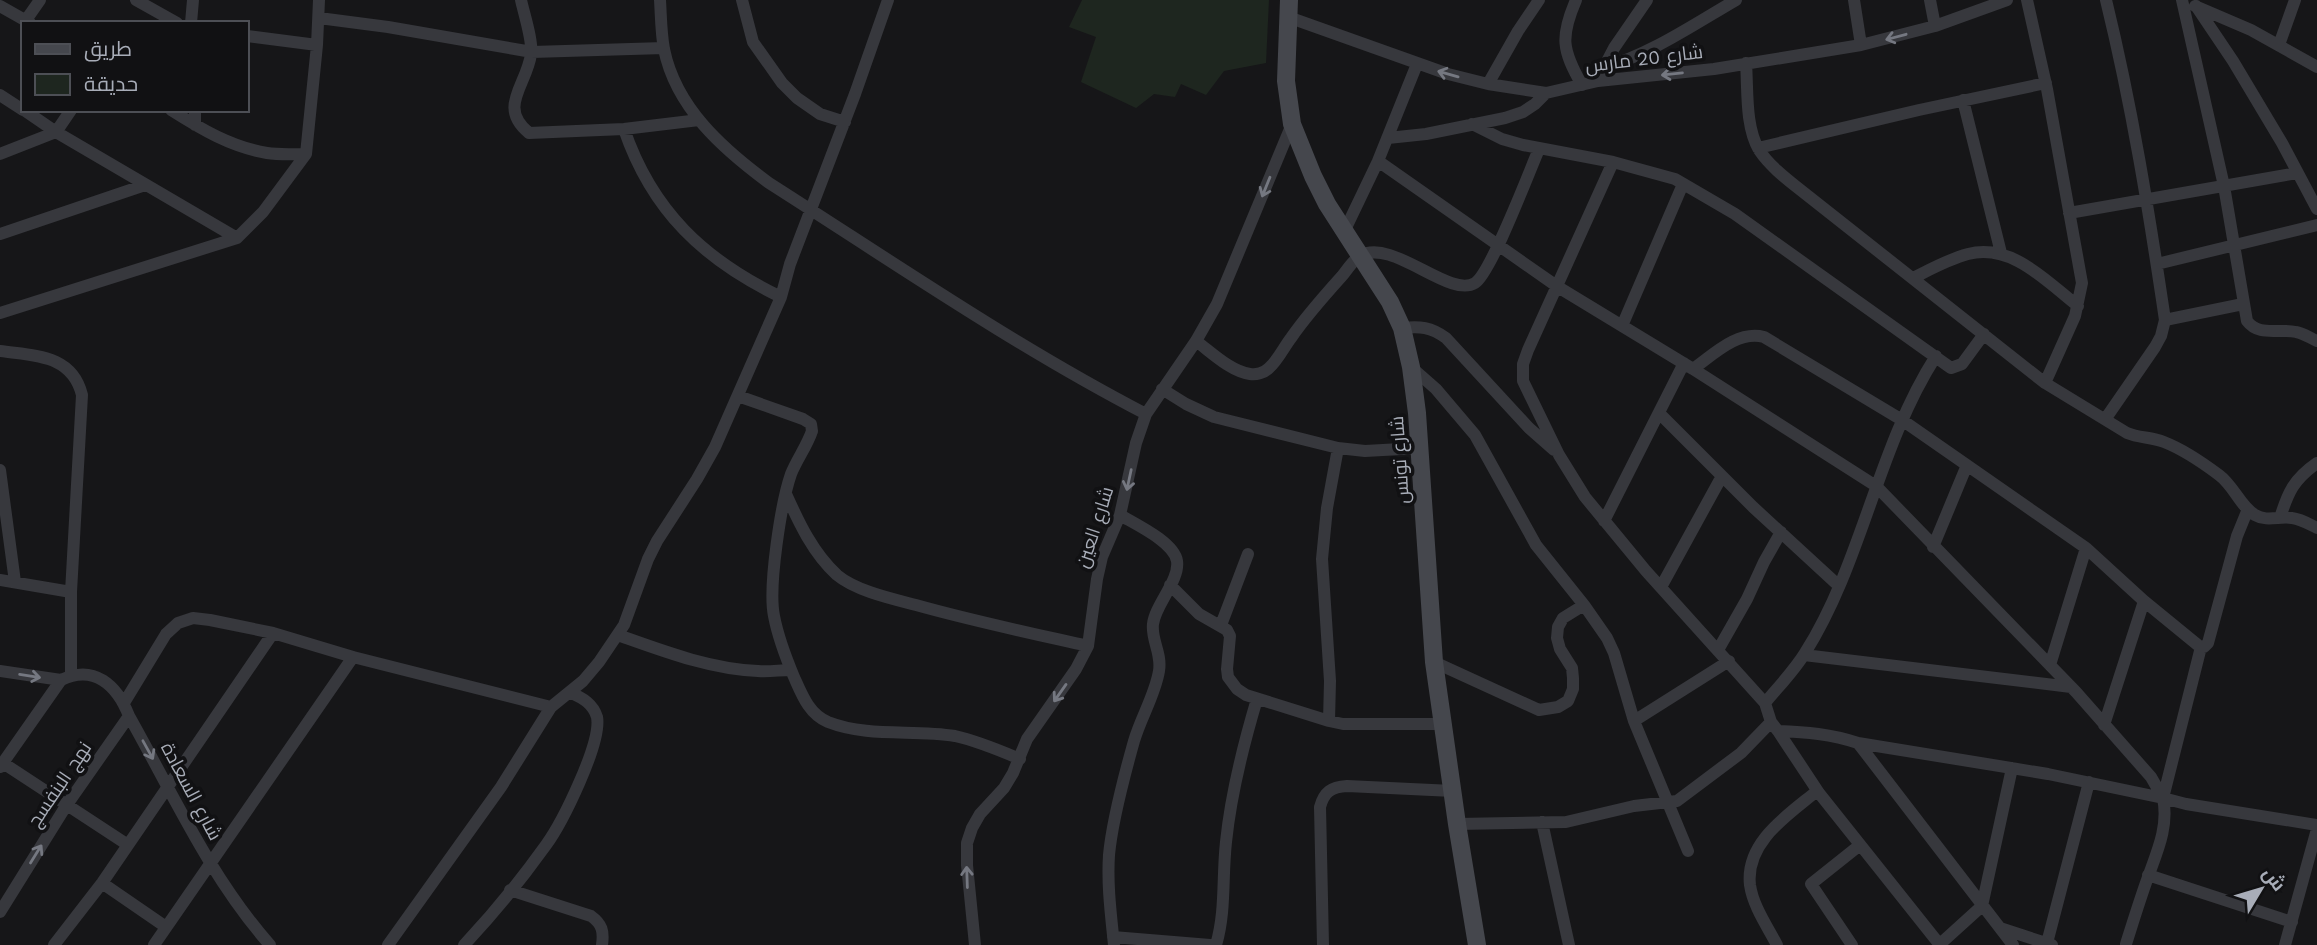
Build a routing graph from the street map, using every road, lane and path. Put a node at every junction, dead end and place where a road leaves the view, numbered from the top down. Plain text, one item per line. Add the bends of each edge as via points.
1 (40, 0) edge
2 (136, 0) edge
3 (193, 0) edge
4 (320, 0) edge
5 (520, 0) edge
6 (660, 0) edge
7 (742, 0) edge
8 (888, 0) edge
9 (1539, 0) edge
10 (1576, 0) edge
11 (1647, 0) edge
12 (1736, 0) edge
13 (1854, 0) edge
14 (1930, 0) edge
15 (2007, 0) edge
16 (2027, 0) edge
17 (2106, 0) edge
18 (2295, 0) edge
19 (2187, 2) edge
20 (0, 6) edge
21 (1288, 9) edge
22 (319, 18) junction
23 (28, 21) edge
24 (173, 21) edge
25 (191, 21) edge
26 (1936, 26) junction
27 (248, 36) edge
28 (317, 45) junction
29 (1861, 45) junction
30 (2279, 45) junction
31 (664, 48) junction
32 (532, 52) junction
33 (1746, 63) junction
34 (1417, 64) junction
35 (2317, 67) edge
36 (1603, 68) junction
37 (1598, 81) junction
38 (2046, 83) junction
39 (1488, 84) junction
40 (1582, 85) junction
41 (1546, 93) junction
42 (0, 95) edge
43 (1963, 100) junction
44 (21, 109) edge
45 (26, 112) edge
46 (70, 112) edge
47 (174, 112) edge
48 (195, 112) edge
49 (699, 120) junction
50 (845, 122) junction
51 (1292, 124) junction
52 (1472, 124) junction
53 (195, 125) junction
54 (624, 129) junction
55 (56, 132) junction
56 (1388, 138) junction
57 (1758, 148) junction
58 (1539, 149) junction
59 (0, 154) edge
60 (306, 154) junction
61 (1378, 161) junction
62 (1613, 162) junction
63 (2297, 173) junction
64 (1683, 184) junction
65 (145, 185) junction
66 (2224, 186) junction
67 (2146, 199) junction
68 (2317, 209) edge
69 (811, 210) junction
70 (2069, 213) junction
71 (2317, 225) edge
72 (1343, 232) junction
73 (0, 234) edge
74 (237, 238) junction
75 (1498, 245) junction
76 (2235, 246) junction
77 (2001, 253) junction
78 (1360, 256) junction
79 (2157, 264) junction
80 (1913, 278) junction
81 (1558, 287) junction
82 (781, 297) junction
83 (2243, 304) junction
84 (2078, 306) junction
85 (0, 313) edge
86 (2165, 320) junction
87 (1622, 326) junction
88 (1402, 328) junction
89 (1984, 334) junction
90 (1196, 341) junction
91 (2317, 341) edge
92 (0, 351) edge
93 (1936, 356) junction
94 (1688, 366) junction
95 (1411, 367) junction
96 (2045, 383) junction
97 (1162, 389) junction
98 (738, 396) junction
99 (1658, 413) junction
100 (1146, 414) junction
101 (2106, 418) junction
102 (1902, 420) junction
103 (1338, 448) junction
104 (1419, 448) junction
105 (1559, 454) junction
106 (2317, 463) edge
107 (1967, 465) junction
108 (0, 470) edge
109 (1722, 476) junction
110 (1876, 486) junction
111 (786, 494) junction
112 (2248, 509) junction
113 (1120, 515) junction
114 (2280, 518) junction
115 (1604, 521) junction
116 (2317, 528) edge
117 (1781, 532) junction
118 (1933, 547) junction
119 (2086, 548) junction
120 (1248, 554) dead end
121 (0, 580) edge
122 (15, 582) junction
123 (1170, 585) junction
124 (1839, 586) junction
125 (1661, 587) junction
126 (71, 592) junction
127 (2144, 601) junction
128 (1584, 605) junction
129 (1221, 625) junction
130 (273, 633) junction
131 (618, 635) junction
132 (1088, 646) junction
133 (2201, 647) junction
134 (1718, 650) junction
135 (1804, 655) junction
136 (353, 657) junction
137 (1729, 661) junction
138 (1434, 662) junction
139 (2050, 666) junction
140 (791, 670) junction
141 (0, 671) edge
142 (66, 678) junction
143 (2071, 687) junction
144 (570, 693) junction
145 (1257, 699) junction
146 (1765, 703) junction
147 (551, 707) junction
148 (127, 709) junction
149 (1329, 721) junction
150 (1634, 721) junction
151 (1443, 724) junction
152 (2104, 725) junction
153 (1774, 727) junction
154 (1858, 743) junction
155 (1020, 759) junction
156 (1, 765) edge
157 (2012, 768) junction
158 (2089, 782) junction
159 (168, 787) junction
160 (1453, 791) junction
161 (1817, 791) junction
162 (2163, 799) junction
163 (1669, 803) junction
164 (66, 806) junction
165 (1542, 822) junction
166 (1457, 824) junction
167 (2317, 827) edge
168 (128, 845) junction
169 (1860, 845) junction
170 (1688, 851) dead end
171 (210, 865) junction
172 (2148, 875) junction
173 (102, 883) junction
174 (510, 890) junction
175 (1982, 906) junction
176 (0, 912) edge
177 (2292, 922) junction
178 (166, 927) junction
179 (1999, 928) junction
180 (1113, 941) edge
181 (2050, 944) edge
182 (54, 945) edge
183 (154, 945) edge
184 (270, 945) edge
185 (388, 945) edge
186 (464, 945) edge
187 (602, 945) edge
188 (975, 945) edge
189 (1213, 945) edge
190 (1323, 945) edge
191 (1477, 945) edge
192 (1569, 945) edge
193 (1777, 945) edge
194 (1852, 945) edge
195 (1940, 945) edge
196 (2013, 945) edge
197 (2126, 945) edge
198 (2285, 945) edge

1 - 23 street
2 - 24 street
3 - 25 street
4 - 22 street
5 - 32 street
6 - 31 street
7 - 50 street via 753,41 782,83 820,114
8 - 50 street
9 - 39 street
10 - 40 street via 1564,40
11 - 36 street
12 - 36 street via 1647,51
13 - 29 street
14 - 26 street
15 - 26 street, شارع 20 مارس
16 - 38 street
17 - 67 street
18 - 30 street
19 - 30 street
19 - 63 street via 2258,102
19 - 66 street
20 - 23 street
21 - 34 street, شارع 20 مارس
21 - 51 street, شارع تونس via 1286,81
22 - 28 street
22 - 32 street
26 -> 29 street, شارع 20 مارس
27 - 28 street
28 - 60 street
29 - 33 street, شارع 20 مارس
30 - 35 street
31 - 32 street
31 - 49 street via 677,88
32 - 54 street via 514,103 518,124 529,133
33 -> 37 street, شارع 20 مارس
33 - 57 street via 1751,130
39 -> 34 street, شارع 20 مارس
34 - 56 street
36 - 37 street
37 - 40 street, شارع 20 مارس
38 - 43 street
38 - 70 street
39 - 41 street, شارع 20 مارس
40 - 41 street, شارع 20 مارس
41 - 52 street via 1523,112
42 - 44 street
43 - 57 street
43 - 77 street
45 - 55 street
46 - 55 street
47 - 53 street
48 - 53 street
49 - 54 street
49 - 69 street via 740,161
50 - 69 street
51 - 72 street, شارع تونس
51 -> 90 street, شارع العين via 1217,304
52 - 56 street
52 - 58 street via 1502,139
53 - 60 street via 246,149
54 - 82 street via 647,181 697,244 745,280
55 - 59 street
55 - 65 street
56 - 61 street
57 - 80 street via 1777,171
58 - 62 street
58 - 75 street
60 - 74 street via 287,183
61 - 72 street
61 - 75 street
62 - 64 street
62 - 81 street
63 - 66 street
63 - 68 street
64 - 87 street
64 - 93 street via 1735,214
65 - 73 street
65 - 74 street
66 - 67 street
66 - 76 street
67 - 70 street
67 - 79 street
69 - 82 street
69 - 100 street
70 - 84 street via 2082,283
71 - 76 street
72 - 78 street, شارع تونس
74 - 85 street
75 - 78 street via 1481,277 1467,286 1380,252
75 - 81 street
76 - 79 street
76 - 83 street
77 - 80 street via 1969,254
77 - 84 street via 2026,265
78 - 88 street, شارع تونس
78 - 90 street via 1263,372 1256,375 1236,369
79 - 86 street
80 - 89 street
81 - 87 street
81 - 105 street via 1522,373
82 - 98 street
83 - 86 street
83 - 91 street via 2254,329 2295,331
84 - 96 street
86 - 101 street via 2155,347
87 - 94 street
88 - 95 street, شارع تونس
88 - 105 street via 1434,329 1446,338
89 - 93 street via 1959,367 1951,368
89 - 96 street
90 - 97 street, شارع العين
92 - 126 street via 53,360 79,383
93 - 102 street
94 - 99 street
94 - 102 street via 1755,334
94 - 110 street
95 - 104 street, شارع تونس
95 - 128 street via 1475,435 1529,534
96 - 101 street
97 - 100 street, شارع العين
97 - 103 street via 1214,417
98 - 111 street via 811,424 810,439
98 - 131 street via 697,479 657,541
99 - 109 street
99 - 115 street
100 -> 113 street, شارع العين
101 - 112 street via 2137,437 2165,442 2216,473
102 - 107 street
102 - 110 street
103 - 104 street
103 - 149 street via 1322,559 1331,681
104 - 138 street, شارع تونس
105 - 115 street
106 - 114 street via 2295,481
107 - 118 street
107 - 119 street
108 - 122 street
109 - 117 street
109 - 125 street
110 - 118 street
110 - 124 street
111 - 132 street via 818,553 839,576 864,589 983,624
111 - 140 street via 774,614
112 - 114 street via 2266,519
112 - 133 street via 2208,643
113 - 123 street via 1173,551 1177,560
113 - 132 street, شارع العين via 1099,568
114 - 116 street via 2298,519
115 - 125 street
117 - 124 street
117 - 134 street
118 - 139 street
119 - 127 street
119 - 139 street
120 - 129 street
121 - 122 street
122 - 126 street
123 - 129 street via 1199,614
123 - 180 street via 1153,623 1160,669 1135,740 1109,852
124 - 135 street
125 - 134 street
126 - 142 street
127 - 133 street
127 - 152 street
128 - 138 street via 1563,618 1558,628 1560,649 1572,668 1573,689 1568,701 1558,707 1539,710
128 - 150 street via 1614,653
129 - 145 street via 1230,636 1228,677 1237,689
130 - 136 street, نهج البنفسج
130 - 148 street, نهج البنفسج via 193,618 177,623 166,634
130 - 159 street
131 - 140 street via 722,667
131 - 144 street
132 -> 155 street, شارع العين via 1027,739
133 - 162 street
134 - 137 street
135 - 143 street
135 - 146 street
136 - 147 street, نهج البنفسج
136 - 171 street
137 - 146 street
137 - 150 street
138 - 151 street, شارع تونس
139 - 143 street
140 - 155 street via 815,715 828,722 875,733 954,736
141 -> 142 street, شارع السعادة
142 - 148 street, شارع السعادة via 88,674 103,680
142 - 156 street
143 - 152 street
144 - 147 street
144 - 174 street via 585,699 594,710 596,735 590,757 547,844
145 - 149 street
145 - 189 street via 1230,809 1224,910
146 - 153 street
147 - 185 street via 501,788
148 -> 159 street, شارع السعادة
148 - 164 street, نهج البنفسج
149 - 151 street
150 - 163 street
151 - 160 street, شارع تونس
152 - 162 street via 2151,777
153 - 154 street
153 - 161 street
153 - 163 street via 1686,796
154 - 157 street
154 - 175 street
188 -> 155 street, شارع العين via 967,843 980,814 1004,788
156 - 164 street
157 - 158 street
157 - 175 street
158 - 162 street
158 - 181 street
159 - 168 street
159 - 171 street, شارع السعادة
160 - 166 street, شارع تونس
160 - 190 street via 1335,786 1328,791 1320,807
161 - 169 street
161 - 193 street via 1774,827 1753,856 1750,886
162 - 167 street
162 - 172 street via 2160,846
163 - 165 street via 1643,804 1566,822
163 - 170 street
164 - 168 street
176 -> 164 street, نهج البنفسج
165 - 166 street
165 - 192 street
166 - 191 street, شارع تونس
167 - 177 street
168 - 173 street
169 - 194 street via 1811,884
169 - 195 street
171 - 178 street
171 - 184 street, شارع السعادة
172 - 177 street
172 - 197 street
173 - 178 street
173 - 182 street
174 - 186 street
174 - 187 street via 591,916 603,929
175 - 179 street
175 - 195 street
177 - 198 street
178 - 183 street
179 - 181 street
179 - 196 street
180 - 189 street

